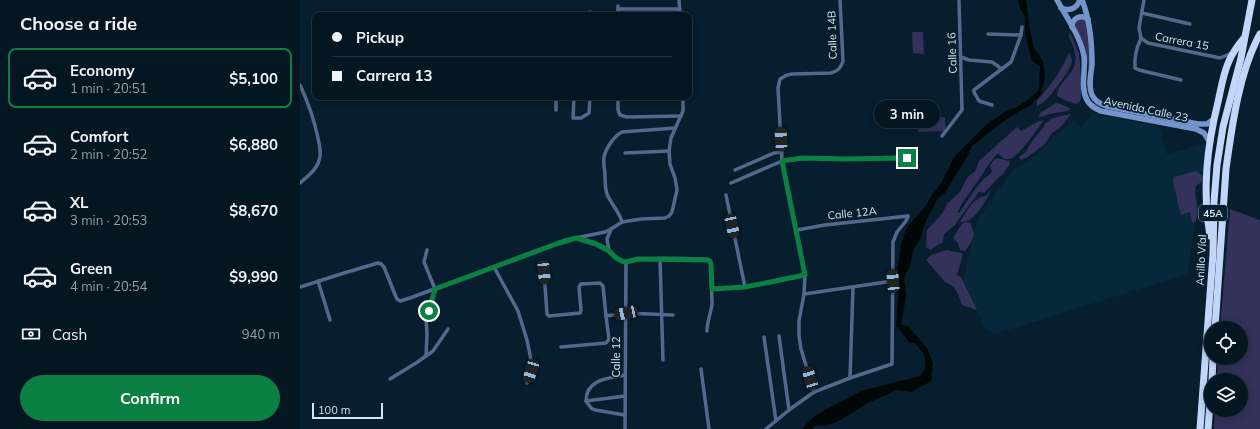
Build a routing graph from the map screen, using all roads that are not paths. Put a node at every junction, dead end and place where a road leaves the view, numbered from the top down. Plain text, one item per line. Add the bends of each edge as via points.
1 (679, 0) edge
2 (840, 0) edge
3 (959, 0) edge
4 (1056, 0) edge
5 (1081, 0) edge
6 (1144, 0) edge
7 (1252, 0) edge
8 (1257, 0) edge
9 (1061, 8) junction
10 (680, 9) joint
11 (618, 12) edge
12 (1142, 13) junction
13 (1088, 19) junction
14 (1190, 24) dead end
15 (1022, 27) dead end
16 (1072, 28) junction
17 (1247, 31) junction
18 (988, 34) dead end
19 (1260, 34) edge
20 (1021, 35) junction
21 (1141, 38) junction
22 (1234, 52) junction
23 (960, 57) junction
24 (1220, 58) junction
25 (1002, 69) junction
26 (1225, 70) junction
27 (1182, 80) dead end
28 (300, 85) edge
29 (556, 100) edge
30 (574, 100) edge
31 (590, 100) edge
32 (618, 100) edge
33 (683, 100) edge
34 (992, 105) dead end
35 (556, 110) dead end
36 (681, 116) junction
37 (1214, 119) junction
38 (675, 128) junction
39 (942, 136) dead end
40 (1209, 141) junction
41 (669, 151) junction
42 (782, 152) junction
43 (625, 153) dead end
44 (907, 158) dead end
45 (782, 161) junction
46 (735, 170) dead end
47 (300, 183) edge
48 (731, 183) dead end
49 (726, 195) dead end
50 (622, 222) junction
51 (611, 229) junction
52 (797, 230) junction
53 (576, 238) junction
54 (427, 250) dead end
55 (609, 251) junction
56 (1213, 254) junction
57 (660, 259) junction
58 (626, 262) junction
59 (494, 267) junction
60 (544, 272) dead end
61 (805, 275) junction
62 (318, 281) junction
63 (893, 281) junction
64 (853, 286) junction
65 (300, 287) edge
66 (745, 287) junction
67 (435, 289) junction
68 (712, 289) junction
69 (804, 294) junction
70 (626, 313) junction
71 (662, 314) junction
72 (673, 315) dead end
73 (606, 316) junction
74 (330, 320) dead end
75 (1215, 321) edge
76 (448, 329) dead end
77 (707, 331) dead end
78 (779, 336) dead end
79 (764, 337) dead end
80 (561, 347) dead end
81 (426, 356) junction
82 (663, 360) dead end
83 (701, 369) dead end
84 (625, 375) junction
85 (850, 378) junction
86 (390, 379) dead end
87 (527, 383) dead end
88 (814, 392) junction
89 (625, 396) junction
90 (586, 401) junction
91 (789, 410) junction
92 (625, 415) junction
93 (1209, 417) edge
94 (776, 421) junction
95 (625, 429) edge
96 (709, 429) edge
97 (766, 429) edge
98 (1200, 429) edge
99 (1208, 429) edge

1 - 10 street
2 - 42 street, Calle 14B via 843,61 840,69 831,73 792,74 780,79 778,88
3 - 23 street, Calle 16
4 - 9 street, Avenida Calle 23
5 - 9 street via 1073,9
5 - 13 street, Avenida Calle 23
6 - 12 street
7 - 17 highway, Anillo Víal / 45A
8 - 17 highway
9 - 16 street, Avenida Calle 23
10 - 11 street via 618,8
12 - 14 street
12 - 21 street via 1139,28
13 - 16 street via 1077,17
13 - 37 street, Avenida Calle 23 via 1092,54 1091,89 1092,95 1099,103 1198,124 1207,124
15 - 20 street
16 - 40 street, Avenida Calle 23 via 1083,55 1086,98 1092,106 1102,111 1196,129 1204,133
17 - 22 highway
17 - 56 highway, Anillo Víal / 45A via 1220,146 1214,202
18 - 20 street
19 - 75 highway, Anillo Víal / 45A via 1253,46 1243,78 1229,147
20 - 25 street via 1011,62
21 - 24 street, Carrera 15 via 1148,43
21 - 27 street via 1135,68
22 - 24 street, Carrera 15
22 - 26 highway
23 - 25 street via 992,62
23 - 39 street, Calle 16 via 962,110
24 - 26 street, Carrera 15 via 1226,67
25 - 34 street via 974,90 979,101
26 - 37 highway
28 - 47 street via 314,119 320,146 316,167
29 - 35 street
30 - 31 street via 573,118 578,119 589,113
32 - 36 street via 620,115 627,117
33 - 36 street
36 - 38 street
37 - 40 highway
38 - 41 street
38 - 50 street via 622,132 610,143 604,158 606,189
40 - 56 highway via 1206,208
41 - 43 street
41 - 50 street via 677,190 670,216
42 - 45 street
42 - 46 street
44 - 45 street via 802,158
45 - 48 street
45 - 52 street
49 - 66 street
50 - 51 street
51 - 53 street
51 - 55 street via 607,240
52 - 61 street
52 - 63 street, Calle 12A via 908,216 893,242
53 - 55 street
53 - 59 street
54 - 67 street via 424,262
55 - 58 street via 616,258
56 - 98 highway, Anillo Víal / 45A
57 - 58 street
57 - 68 street via 710,261
57 - 71 street
58 - 70 street, Calle 12
59 - 67 street
59 - 87 street via 518,311 527,340 532,365
60 - 73 street via 548,315 580,313 581,284 600,283 603,286
61 - 66 street
61 - 69 street
62 - 65 street
62 - 67 street via 378,263 384,266 400,301
62 - 74 street
63 - 64 street
63 - 85 street via 893,362
64 - 69 street
64 - 85 street
66 - 68 street
67 - 81 street via 426,319
68 - 77 street via 712,309
69 - 88 street via 798,336
70 - 71 street
70 - 73 street
70 - 84 street, Calle 12
71 - 72 street
71 - 82 street
73 - 80 street via 609,339 606,343
76 - 81 street via 436,347
78 - 91 street
79 - 94 street
81 - 86 street
83 - 96 street
84 - 89 street, Calle 12
84 - 90 street via 591,385
85 - 88 street
88 - 91 street
89 - 90 street
89 - 92 street, Calle 12
90 - 92 street via 595,410
91 - 94 street
92 - 95 street, Calle 12
93 - 99 highway
94 - 97 street

